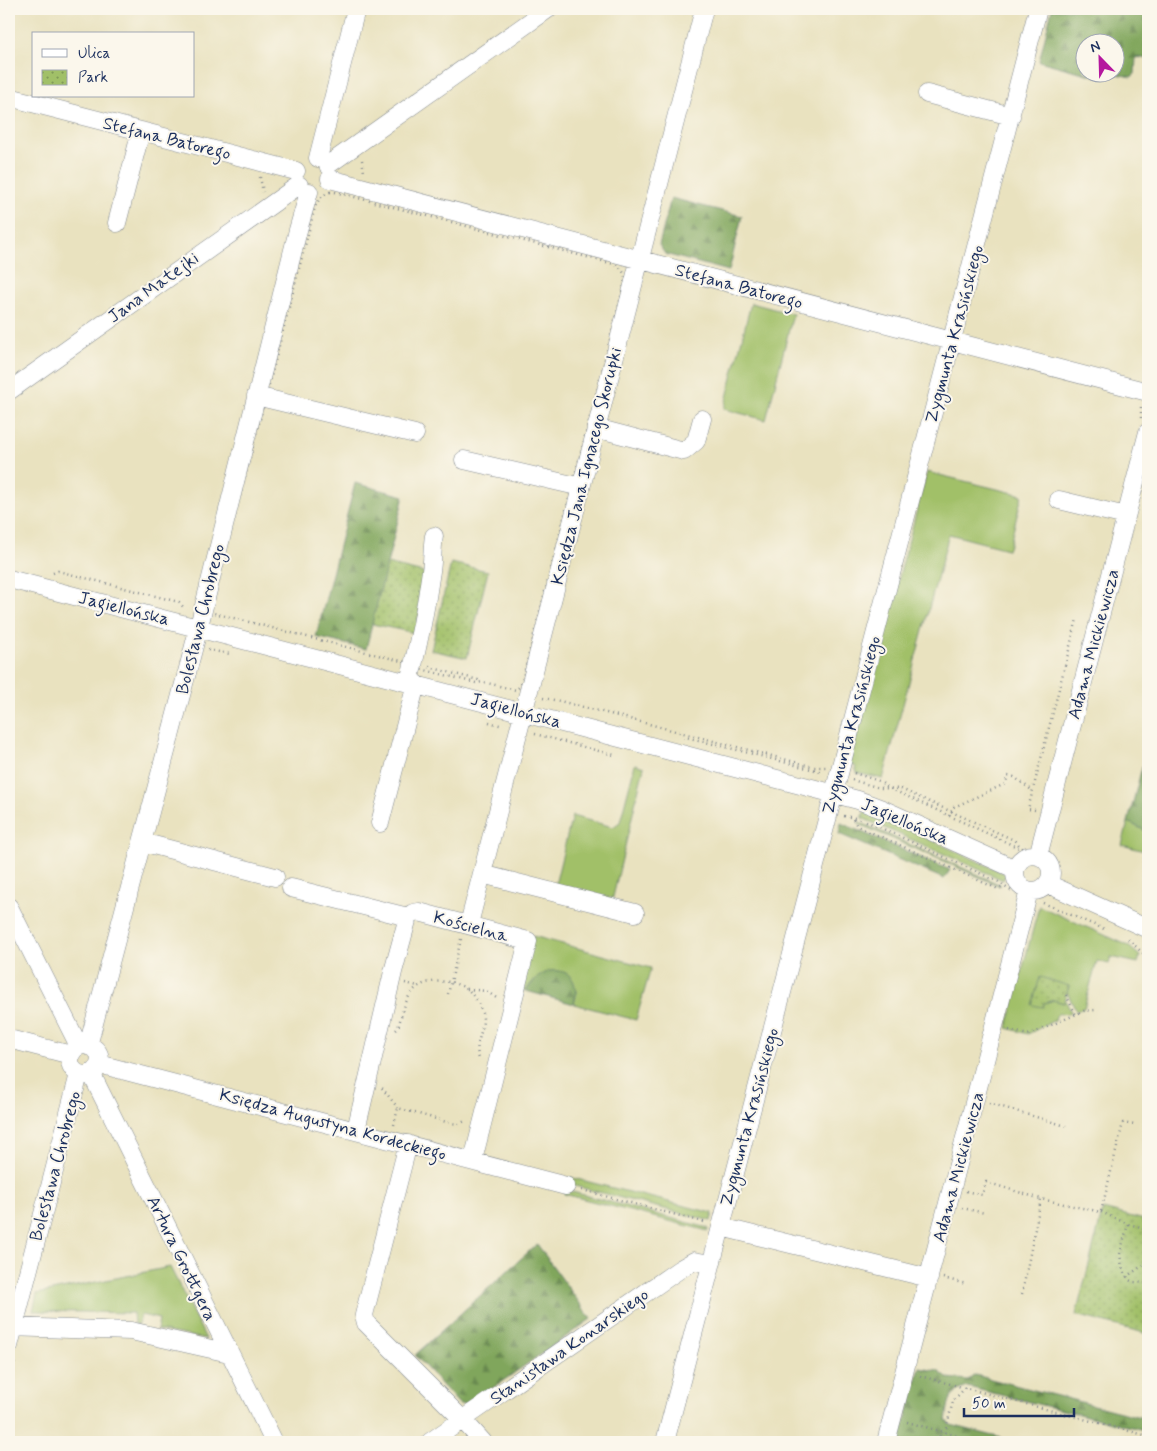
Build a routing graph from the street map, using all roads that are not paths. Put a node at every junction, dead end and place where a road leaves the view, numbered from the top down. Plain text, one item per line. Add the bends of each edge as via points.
1 (356, 9) edge
2 (548, 9) edge
3 (704, 9) edge
4 (1036, 9) edge
5 (927, 94) dead end
6 (9, 97) edge
7 (1011, 116) junction
8 (142, 131) junction
9 (325, 168) junction
10 (301, 183) junction
11 (117, 223) dead end
12 (639, 259) junction
13 (952, 341) junction
14 (9, 391) edge
15 (1148, 392) edge
16 (256, 396) junction
17 (702, 419) dead end
18 (596, 428) junction
19 (1148, 432) edge
20 (415, 434) dead end
21 (464, 460) dead end
22 (580, 487) junction
23 (1059, 500) dead end
24 (1126, 516) junction
25 (434, 536) dead end
26 (9, 578) edge
27 (198, 627) junction
28 (412, 683) junction
29 (523, 712) junction
30 (833, 793) junction
31 (380, 823) dead end
32 (142, 842) junction
33 (1034, 851) junction
34 (1015, 868) junction
35 (482, 874) junction
36 (276, 877) dead end
37 (1048, 884) junction
38 (291, 888) dead end
39 (1028, 895) junction
40 (11, 901) edge
41 (635, 913) dead end
42 (408, 917) junction
43 (467, 924) junction
44 (1148, 929) edge
45 (9, 1039) edge
46 (79, 1049) junction
47 (90, 1070) junction
48 (356, 1130) junction
49 (408, 1144) junction
50 (473, 1160) junction
51 (566, 1186) dead end
52 (716, 1226) junction
53 (711, 1264) junction
54 (929, 1278) junction
55 (11, 1328) edge
56 (9, 1346) edge
57 (229, 1353) junction
58 (463, 1420) junction
59 (274, 1442) edge
60 (430, 1442) edge
61 (483, 1442) edge
62 (665, 1442) edge
63 (886, 1442) edge

1 - 9 street
2 - 9 street
3 - 12 street, Księdza Jana Ignacego Skorupki
4 - 7 street, Zygmunta Krasińskiego
5 - 7 street
6 - 8 street, Stefana Batorego
7 - 13 street, Zygmunta Krasińskiego
8 - 10 street, Stefana Batorego
8 - 11 street
9 - 10 street via 324,188 314,192
9 - 10 street via 312,157 302,161
9 - 12 street, Stefana Batorego
10 - 14 street, Jana Matejki
10 - 16 street, Bolesława Chrobrego
12 - 13 street, Stefana Batorego
12 - 18 street, Księdza Jana Ignacego Skorupki
13 - 15 street, Stefana Batorego
13 - 30 street, Zygmunta Krasińskiego
16 - 20 street
16 - 27 street, Bolesława Chrobrego
17 - 18 street via 696,441 684,451
18 - 22 street, Księdza Jana Ignacego Skorupki
19 - 24 street, Adama Mickiewicza
21 - 22 street
22 - 29 street, Księdza Jana Ignacego Skorupki
23 - 24 street
24 - 33 street, Adama Mickiewicza
25 - 28 street via 432,568
26 - 27 street, Jagiellońska
27 - 28 street, Jagiellońska
27 - 32 street, Bolesława Chrobrego
28 - 29 street, Jagiellońska
28 - 31 street
29 - 30 street, Jagiellońska
29 - 35 street, Księdza Jana Ignacego Skorupki
30 - 34 street, Jagiellońska via 882,809
30 - 52 street, Zygmunta Krasińskiego via 786,977
32 - 36 street
32 - 46 street, Bolesława Chrobrego
33 - 34 street
33 - 37 street via 1051,870
34 - 39 street via 1017,883
35 - 41 street
35 - 43 street, Księdza Jana Ignacego Skorupki
37 - 39 street
37 - 44 street
38 - 42 street
39 - 54 street, Adama Mickiewicza
40 - 46 street
42 - 43 street, Kościelna via 420,912
42 - 48 street, Kościelna
43 - 50 street, Kościelna via 528,941
45 - 46 street
46 - 47 street via 71,1066
46 - 47 street via 94,1048 98,1052
47 - 48 street, Księdza Augustyna Kordeckiego
47 - 55 street, Bolesława Chrobrego
47 - 57 street, Artura Grottgera
48 - 49 street, Księdza Augustyna Kordeckiego
49 - 50 street, Księdza Augustyna Kordeckiego
49 - 58 street via 364,1315 366,1323
50 - 51 street, Księdza Augustyna Kordeckiego
52 - 53 street, Zygmunta Krasińskiego
52 - 54 street
53 - 58 street, Stanisława Konarskiego via 694,1261 680,1269
53 - 62 street, Zygmunta Krasińskiego
54 - 63 street, Adama Mickiewicza
55 - 56 street, Bolesława Chrobrego
55 - 57 street via 131,1331
57 - 59 street, Artura Grottgera
58 - 60 street, Stanisława Konarskiego
58 - 61 street

